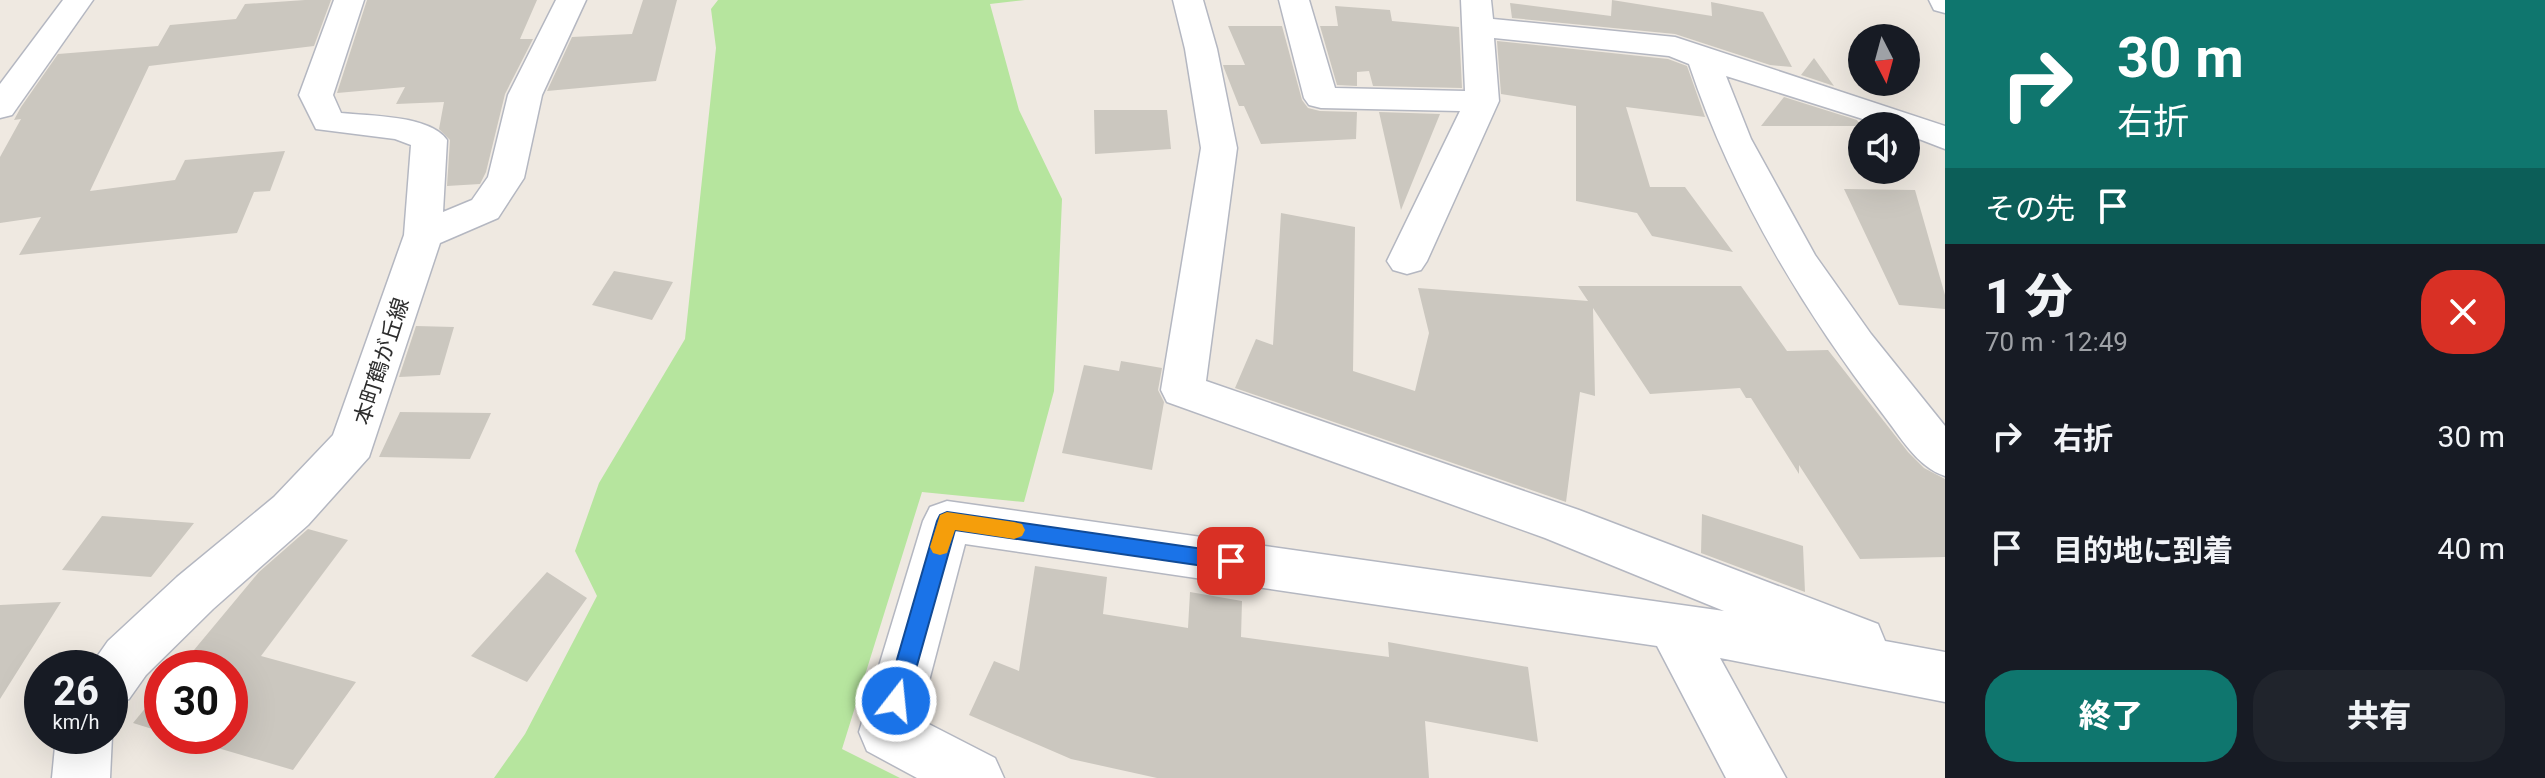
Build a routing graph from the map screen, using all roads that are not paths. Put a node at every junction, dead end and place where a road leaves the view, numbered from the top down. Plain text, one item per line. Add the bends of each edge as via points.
1 (78, 0) edge
2 (349, 0) edge
3 (571, 0) edge
4 (1188, 0) edge
5 (1294, 0) edge
6 (1478, 14) edge
7 (1703, 58) junction
8 (1482, 101) junction
9 (0, 108) edge
10 (1945, 138) edge
11 (423, 235) junction
12 (1407, 261) dead end
13 (1945, 458) edge
14 (1673, 625) junction
15 (128, 657) edge
16 (1945, 676) edge
17 (83, 754) edge
18 (81, 778) edge
19 (975, 778) edge
20 (1757, 778) edge

1 - 9 street
2 - 11 street, 本町鶴が丘線 via 316,95 328,122 401,129 429,140
3 - 11 street via 525,95 506,178 485,209
4 - 16 street via 1219,148 1183,390 1562,524
5 - 8 street via 1321,98
6 - 7 street via 1675,47
6 - 8 street
7 - 10 street
7 - 13 street via 1732,138 1779,225 1852,338
8 - 12 street
11 - 15 street, 本町鶴が丘線 via 353,444 291,511
14 - 16 street
14 - 19 street via 947,521 887,732
14 - 20 street
17 - 18 street

